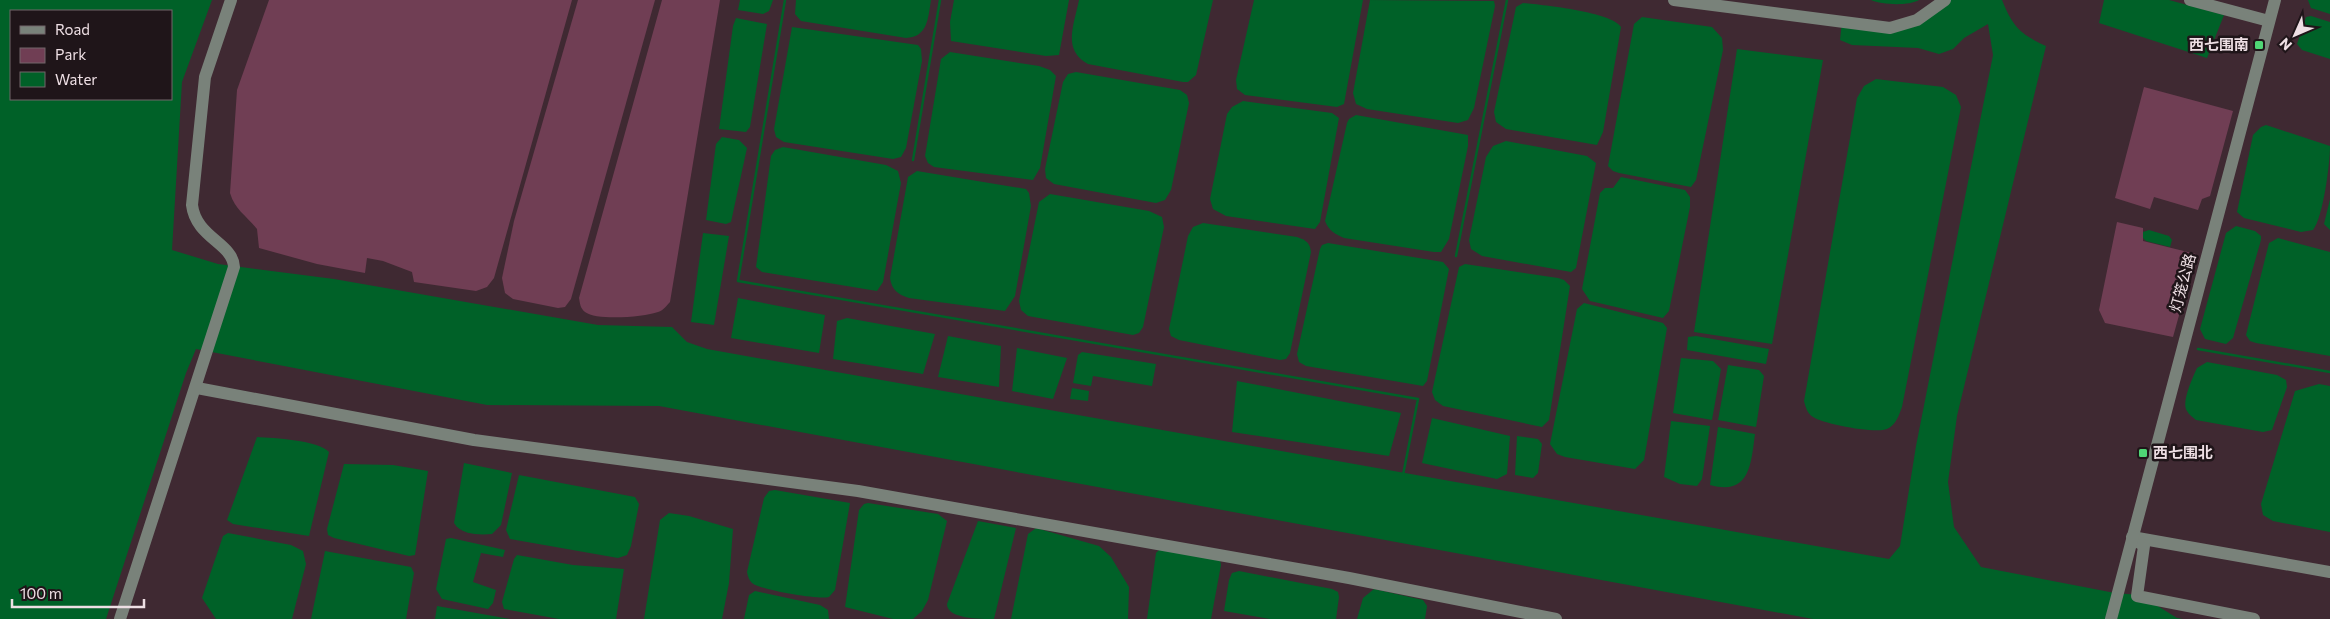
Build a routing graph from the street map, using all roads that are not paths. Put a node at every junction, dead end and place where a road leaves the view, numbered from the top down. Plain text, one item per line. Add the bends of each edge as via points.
1 (231, 0) edge
2 (1674, 0) edge
3 (1945, 0) edge
4 (2190, 0) edge
5 (2275, 0) edge
6 (2269, 20) junction
7 (197, 388) junction
8 (2132, 538) junction
9 (2330, 572) edge
10 (120, 619) edge
11 (1556, 619) edge
12 (2111, 619) edge
13 (2254, 619) edge

1 - 7 street via 205,77 192,204 199,226 230,254 234,267
2 - 3 street via 1890,28 1917,20
4 - 6 street
5 - 6 street, 灯笼公路
6 - 8 street, 灯笼公路
7 - 10 street
7 - 11 street via 474,440 858,490 1349,578
8 - 9 street
8 - 12 street, 灯笼公路
8 - 13 street via 2144,546 2137,596

